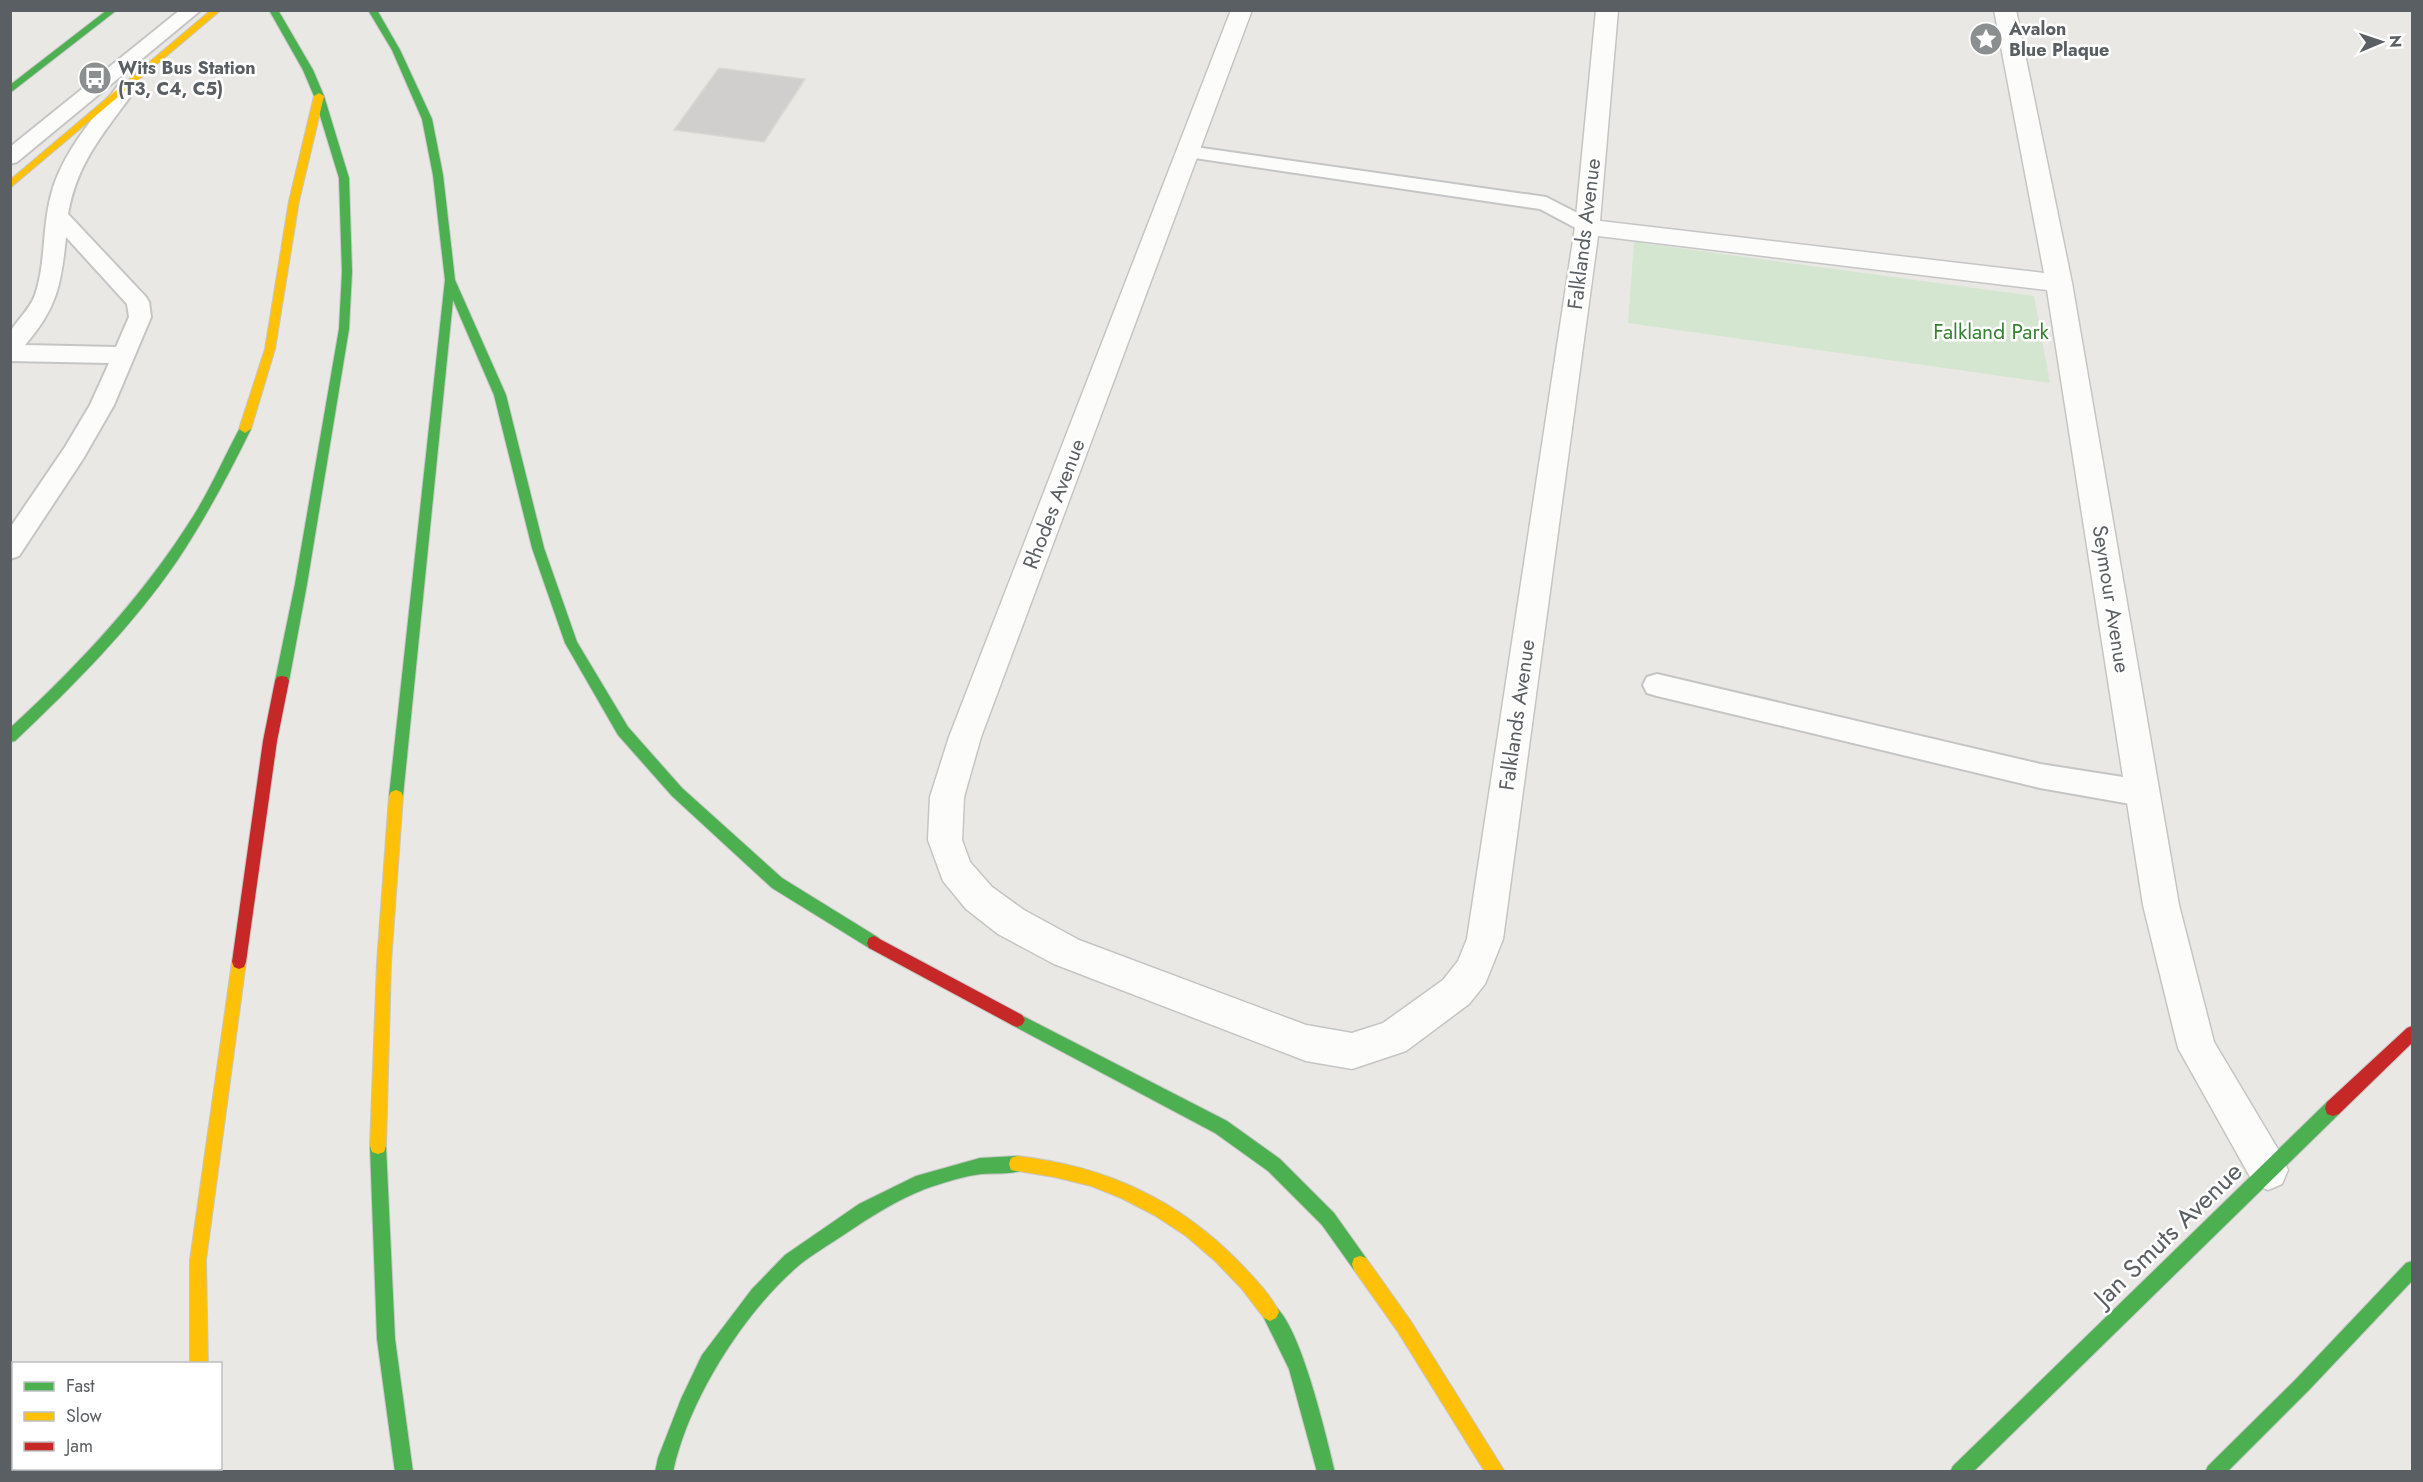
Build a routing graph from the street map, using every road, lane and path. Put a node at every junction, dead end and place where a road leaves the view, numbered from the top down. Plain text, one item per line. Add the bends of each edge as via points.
1 (113, 10) edge
2 (192, 10) edge
3 (216, 10) edge
4 (273, 10) edge
5 (372, 10) edge
6 (1242, 10) edge
7 (1606, 10) edge
8 (2005, 10) edge
9 (53, 39) dead end
10 (10, 76) edge
11 (127, 87) junction
12 (10, 90) edge
13 (319, 96) junction
14 (1188, 152) junction
15 (10, 158) edge
16 (10, 185) edge
17 (57, 214) junction
18 (1587, 226) junction
19 (450, 280) junction
20 (2059, 283) junction
21 (10, 348) edge
22 (10, 353) edge
23 (123, 355) junction
24 (10, 549) edge
25 (1657, 685) dead end
26 (10, 737) edge
27 (2142, 793) junction
28 (1067, 952) joint
29 (2412, 1033) edge
30 (2268, 1170) junction
31 (2412, 1269) edge
32 (199, 1362) edge
33 (404, 1472) edge
34 (664, 1472) edge
35 (1326, 1472) edge
36 (1496, 1472) edge
37 (1959, 1472) edge
38 (2214, 1472) edge

1 - 12 main road
2 - 15 lane
3 - 11 main road
4 - 13 main road
5 - 19 main road via 396,50 427,119
6 - 14 street, Rhodes Avenue
7 - 18 street, Falklands Avenue
8 - 20 street, Seymour Avenue
9 - 10 main road
11 - 16 main road
11 - 17 lane via 65,181
13 - 26 main road via 291,214 282,295 266,369 237,452 176,557 113,638
13 - 32 main road via 344,178 344,329 270,741 198,1260
14 - 18 lane via 1546,204
14 - 28 street, Rhodes Avenue via 965,737 947,797 945,840 955,870 979,898 1011,922
17 - 21 lane via 42,306
17 - 23 lane via 138,302 140,317
18 - 20 street
18 - 28 street, Falklands Avenue via 1485,939 1472,972 1456,992 1426,1016 1393,1038 1353,1052 1306,1043
19 - 33 main road via 396,793 384,963 378,1134 386,1339
19 - 36 main road via 500,394 538,548 571,643 623,731 677,792 777,883 885,950 1221,1127 1274,1166 1335,1229 1404,1326
20 - 27 street, Seymour Avenue
22 - 23 lane
23 - 24 lane via 102,405
25 - 27 lane via 2040,776
27 - 30 street, Seymour Avenue via 2161,905 2197,1048
29 - 30 main road, Jan Smuts Avenue
30 - 37 main road, Jan Smuts Avenue
31 - 38 main road
34 - 35 main road via 706,1364 752,1302 790,1262 838,1224 896,1193 950,1172 1005,1164 1054,1167 1108,1183 1166,1212 1224,1257 1272,1317 1282,1336 1305,1385

